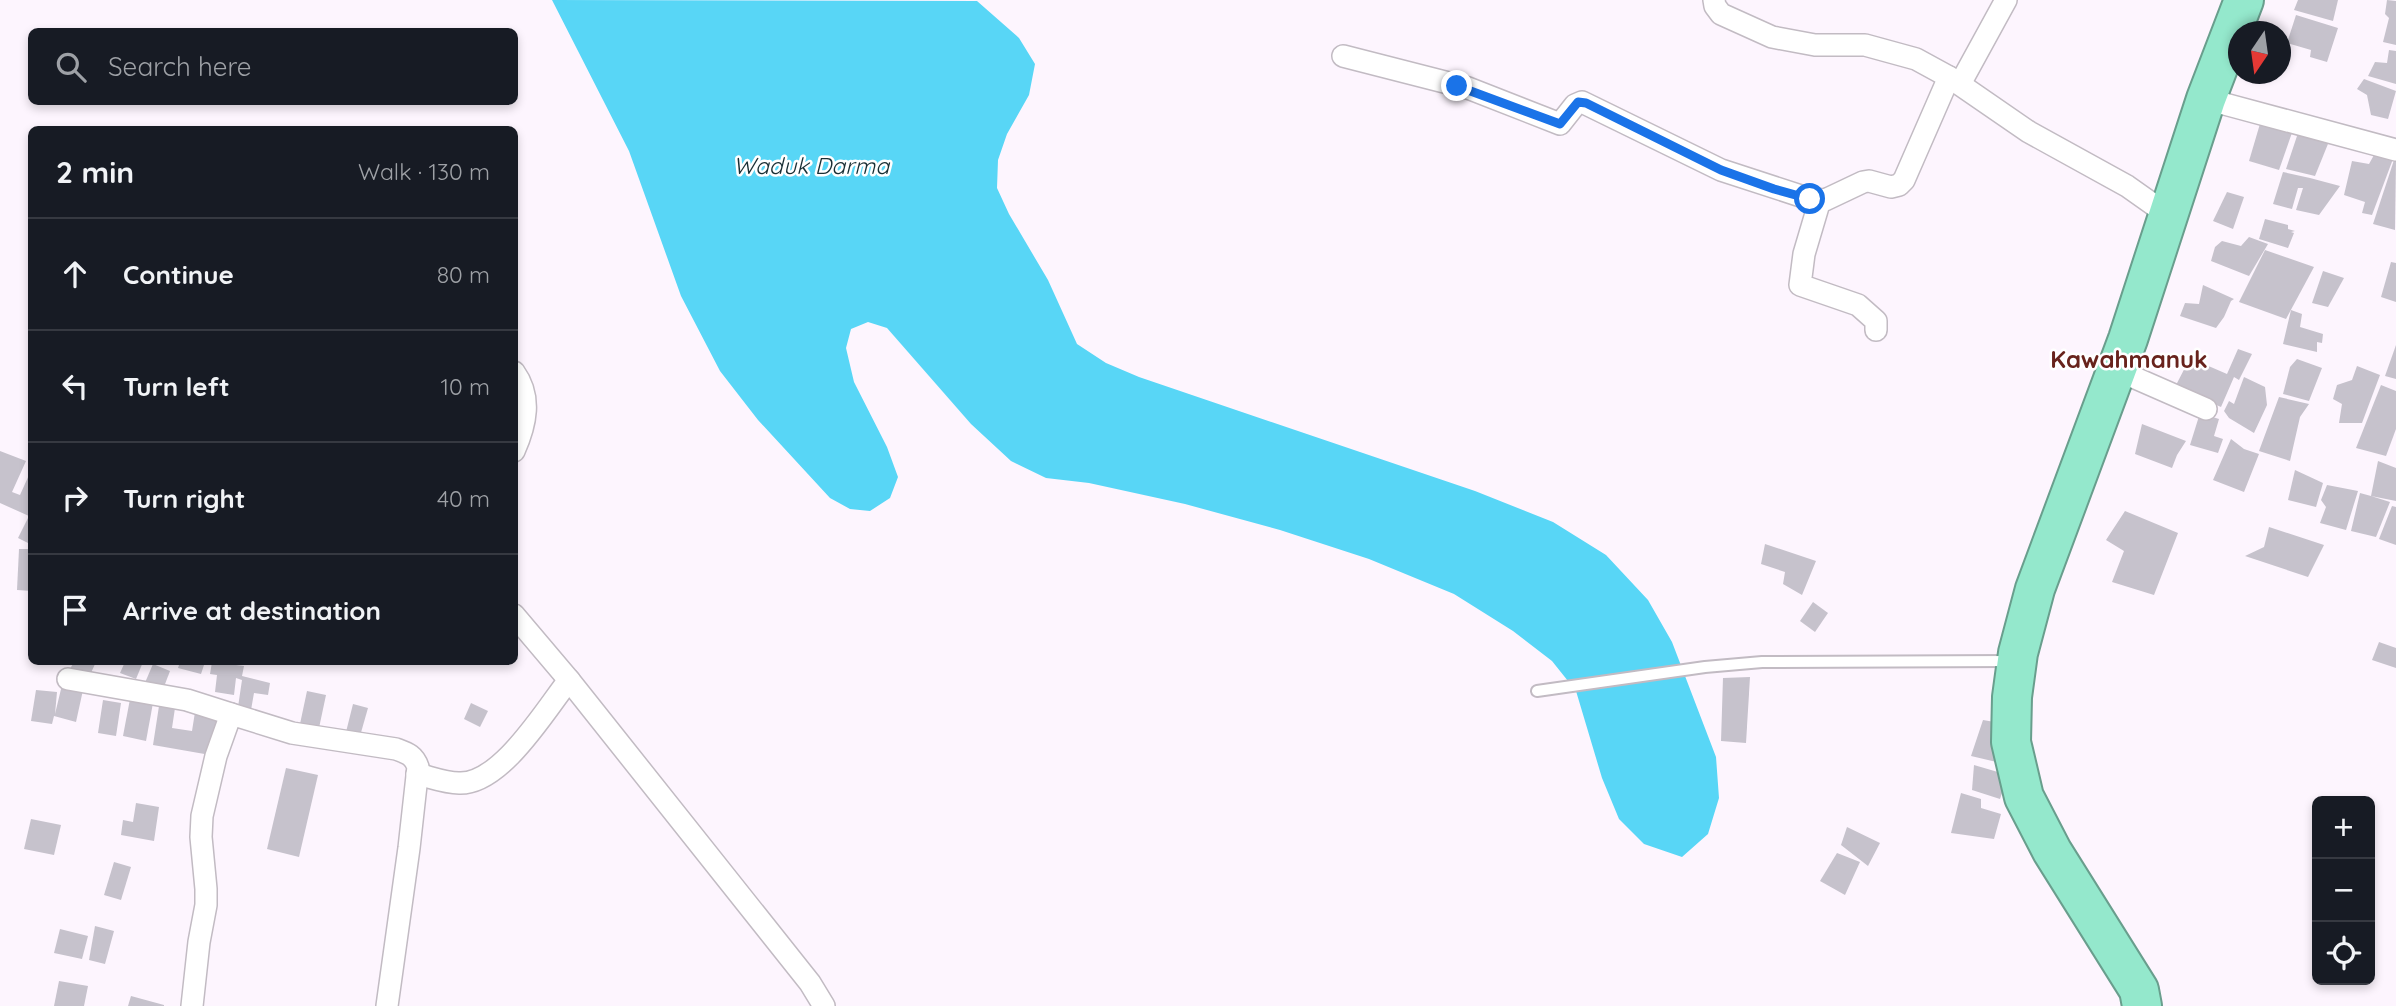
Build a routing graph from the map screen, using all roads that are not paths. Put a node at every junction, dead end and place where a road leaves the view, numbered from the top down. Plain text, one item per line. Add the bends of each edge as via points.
1 (1713, 0) edge
2 (2006, 0) edge
3 (2244, 0) edge
4 (1343, 56) dead end
5 (1955, 81) junction
6 (2206, 99) junction
7 (2396, 150) edge
8 (1820, 200) junction
9 (2168, 215) junction
10 (1876, 330) dead end
11 (2117, 370) junction
12 (518, 380) edge
13 (2206, 410) dead end
14 (518, 439) edge
15 (518, 620) edge
16 (2017, 662) junction
17 (68, 678) dead end
18 (569, 680) junction
19 (1537, 691) dead end
20 (231, 714) junction
21 (417, 774) junction
22 (192, 1006) edge
23 (387, 1006) edge
24 (824, 1006) edge
25 (2142, 1006) edge

1 - 5 street via 1721,14 1772,37 1815,45 1865,45 1916,59
2 - 5 street
3 - 6 highway
4 - 8 street via 1468,88 1560,124 1582,102 1721,170
5 - 8 street via 1899,185 1863,182
5 - 9 street via 2029,132 2127,186
6 - 7 street
6 - 9 highway
8 - 10 street via 1800,285 1858,305 1876,321
9 - 11 highway
11 - 13 street
11 - 16 highway via 2035,589
12 - 14 street via 526,397
15 - 18 street
16 - 19 lane via 1822,660 1705,667
16 - 25 highway via 2011,743 2024,797 2052,851 2139,990
17 - 20 street via 187,700
18 - 21 street via 514,753 476,781 459,784
18 - 24 street
20 - 21 street via 292,733 396,749 412,755
20 - 22 street via 213,764 202,816 206,905
21 - 23 street

